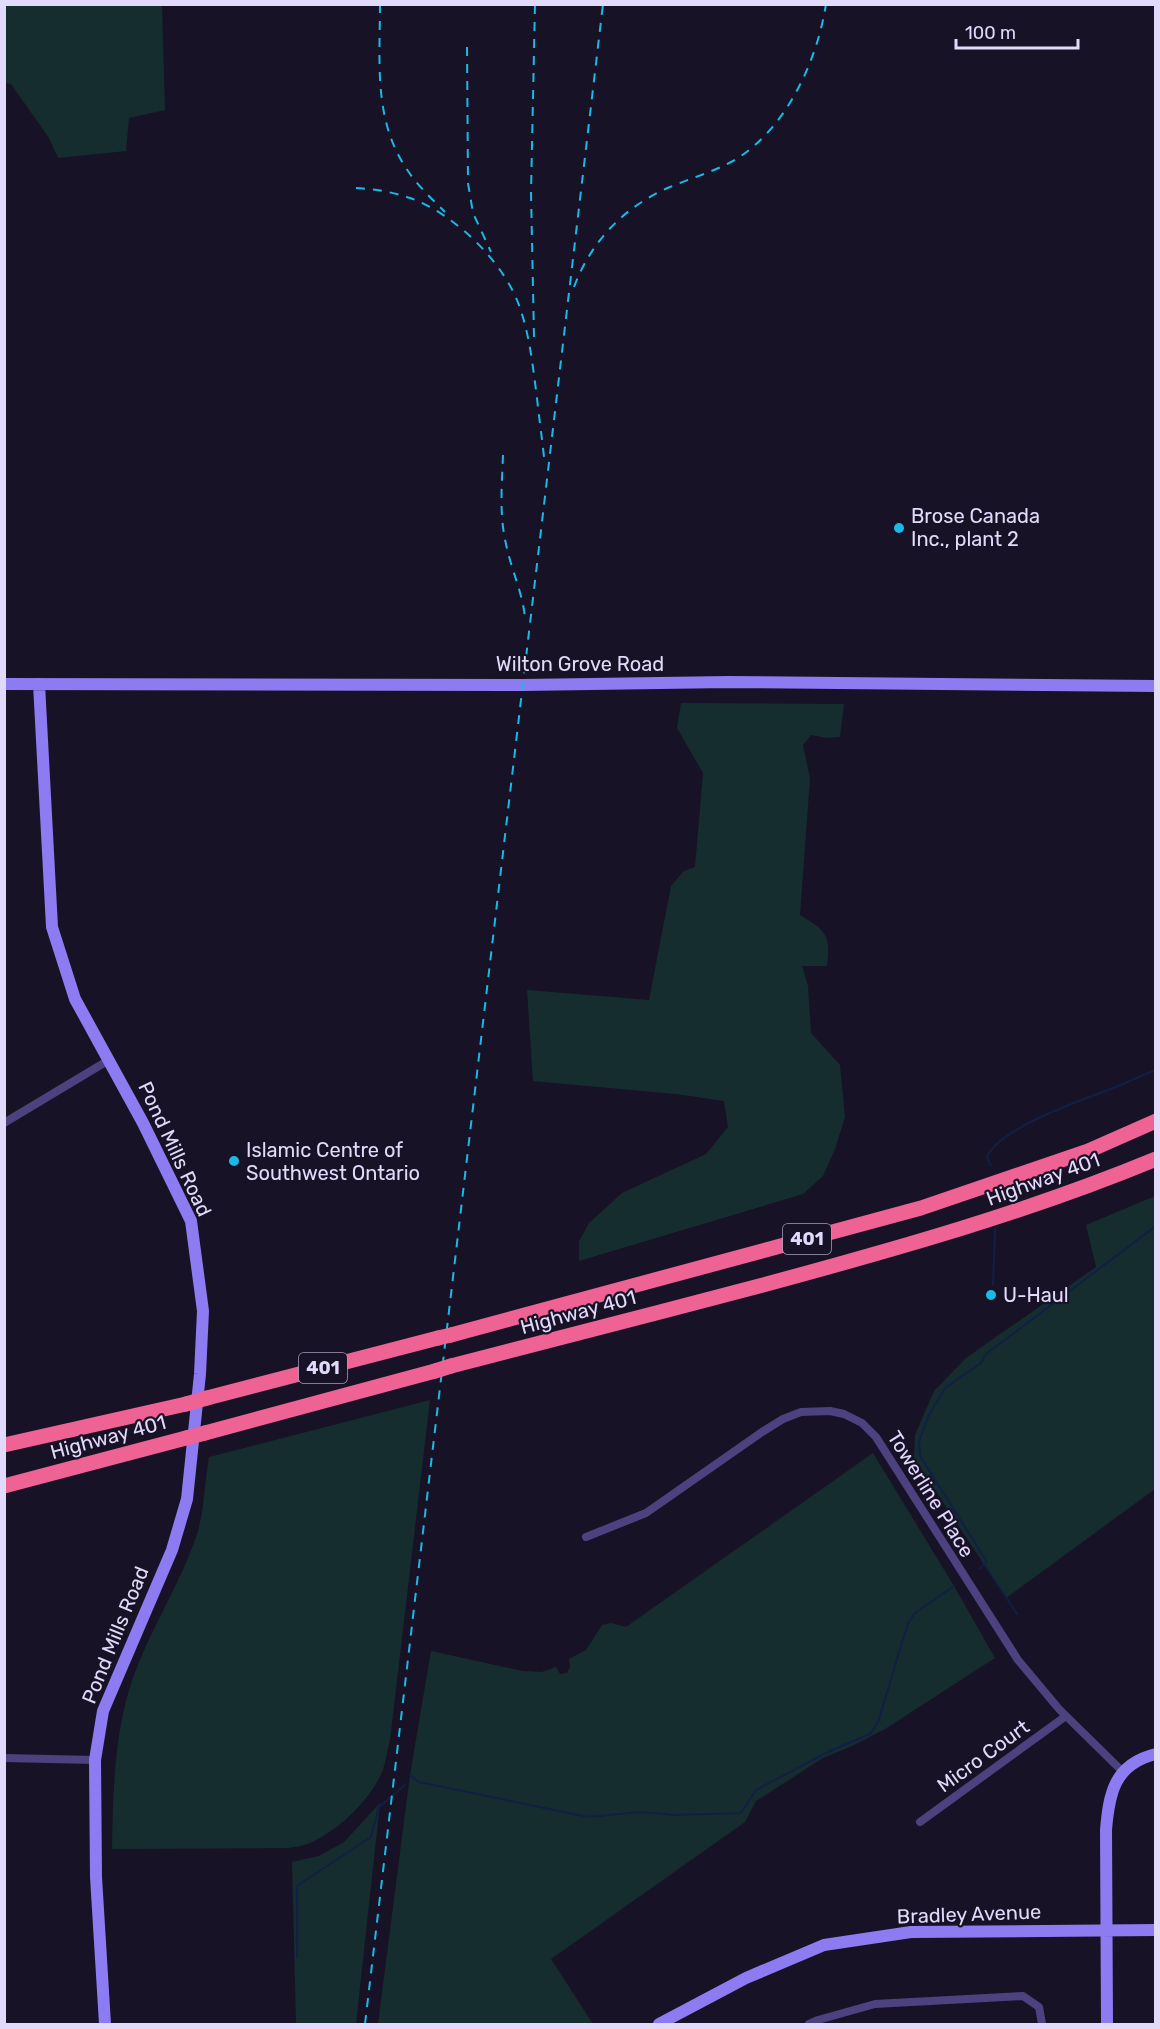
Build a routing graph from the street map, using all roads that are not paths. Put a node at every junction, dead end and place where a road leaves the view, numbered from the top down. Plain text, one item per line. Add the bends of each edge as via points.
1 (4, 684) edge
2 (39, 684) junction
3 (1155, 686) edge
4 (109, 1060) junction
5 (1155, 1121) edge
6 (4, 1123) edge
7 (1155, 1159) edge
8 (4, 1445) edge
9 (4, 1486) edge
10 (586, 1538) dead end
11 (1066, 1716) junction
12 (1155, 1754) edge
13 (4, 1758) edge
14 (95, 1760) junction
15 (1123, 1772) junction
16 (920, 1822) dead end
17 (1107, 1930) junction
18 (1155, 1930) edge
19 (816, 2023) edge
20 (105, 2025) edge
21 (659, 2025) edge
22 (1042, 2025) edge
23 (1107, 2025) edge

1 - 2 main road, Wilton Grove Road
2 - 3 main road, Wilton Grove Road via 738,682
2 - 4 main road, Pond Mills Road via 52,927 75,999
4 - 6 street
4 - 14 main road, Pond Mills Road via 191,1221 203,1311 187,1499 172,1550 103,1711
5 - 8 highway, Highway 401 / 401, bridge via 1088,1151 921,1208 186,1404
7 - 9 highway, Highway 401 / 401, bridge via 983,1223 892,1250
10 - 11 street, Towerline Place via 646,1512 783,1419 811,1410 844,1414 862,1423 876,1437 1018,1660
11 - 15 street, Towerline Place
11 - 16 street, Micro Court
12 - 15 main road via 1136,1761
13 - 14 street
14 - 20 main road, Pond Mills Road via 96,1878
15 - 17 main road via 1108,1806
17 - 18 main road, Bradley Avenue
17 - 21 main road, Bradley Avenue via 912,1932 824,1945 746,1978
17 - 23 main road
19 - 22 street via 875,2004 1023,1996 1039,2007

